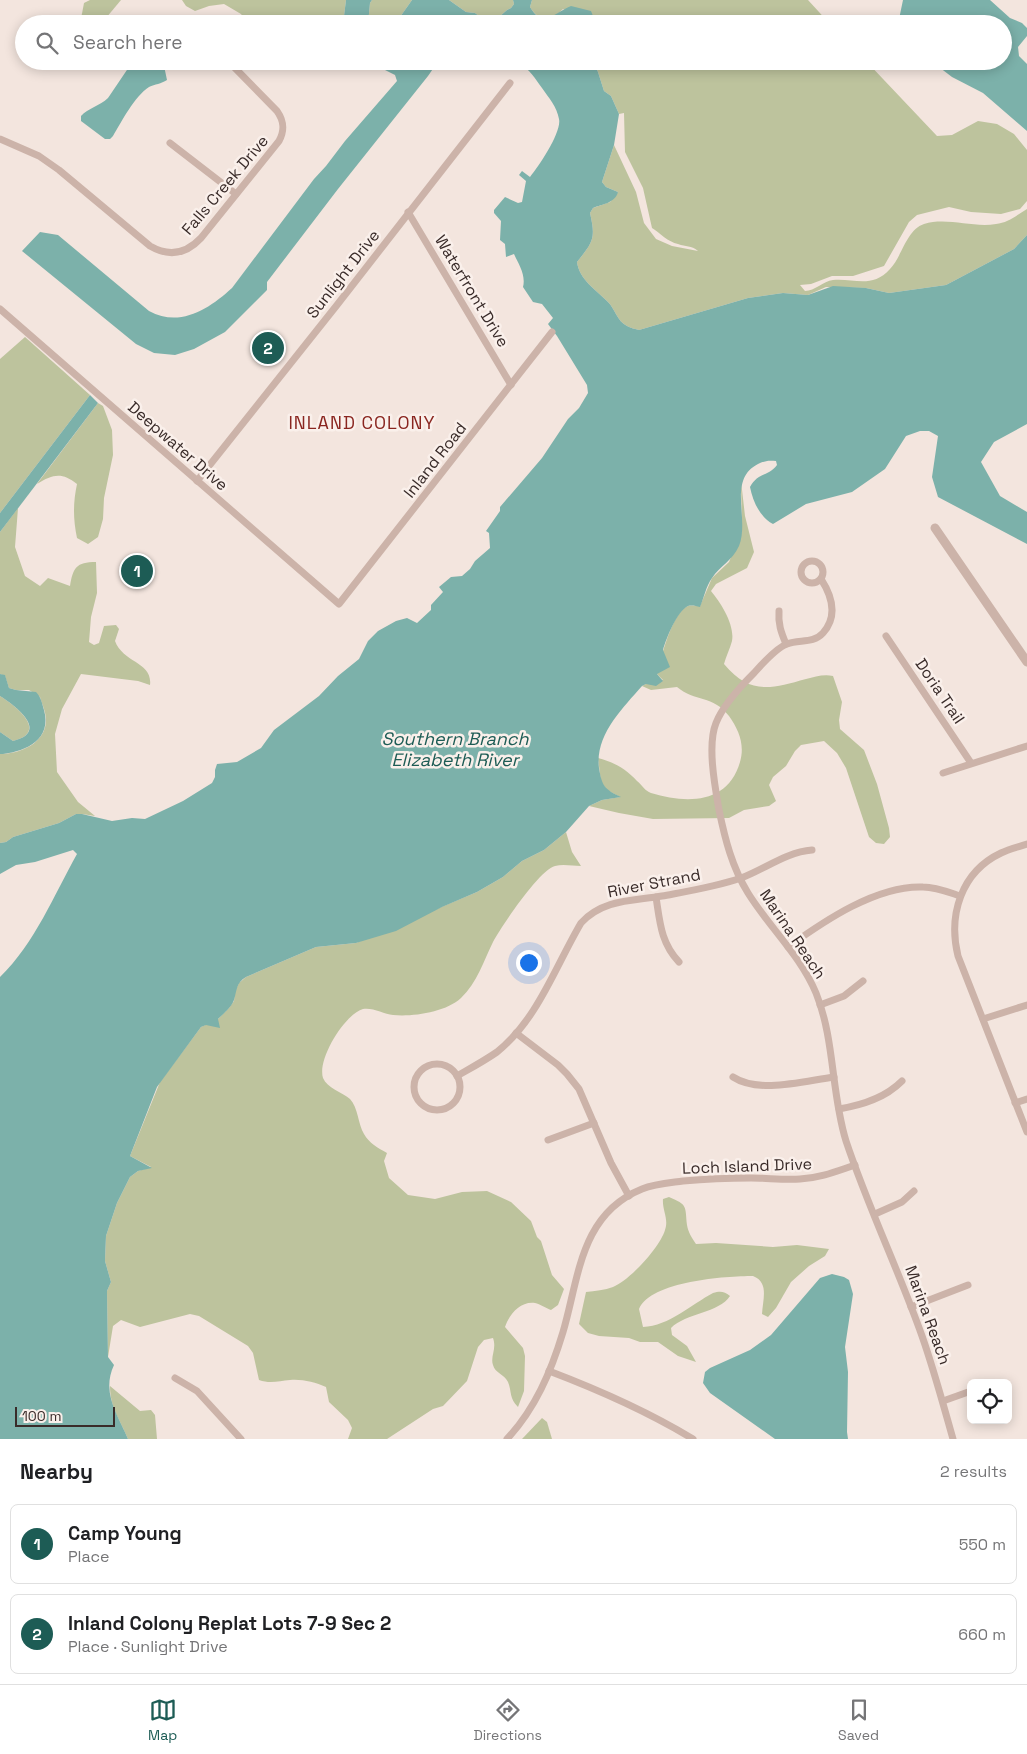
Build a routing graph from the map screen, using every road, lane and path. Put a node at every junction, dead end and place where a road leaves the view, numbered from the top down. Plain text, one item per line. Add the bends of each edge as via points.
1 (238, 70) edge
2 (510, 83) dead end
3 (0, 139) edge
4 (170, 143) dead end
5 (236, 194) junction
6 (408, 212) junction
7 (0, 309) edge
8 (552, 332) dead end
9 (511, 385) junction
10 (197, 480) junction
11 (936, 528) dead end
12 (821, 579) dead end
13 (339, 604) joint
14 (779, 611) dead end
15 (886, 636) dead end
16 (786, 644) junction
17 (1027, 662) edge
18 (1027, 746) edge
19 (972, 763) junction
20 (942, 773) dead end
21 (1027, 844) edge
22 (812, 850) dead end
23 (740, 878) junction
24 (960, 896) junction
25 (656, 897) junction
26 (788, 947) junction
27 (680, 962) dead end
28 (863, 981) dead end
29 (1027, 1004) edge
30 (820, 1006) junction
31 (983, 1019) junction
32 (516, 1033) junction
33 (457, 1076) junction
34 (733, 1077) dead end
35 (834, 1077) junction
36 (902, 1081) dead end
37 (1027, 1099) edge
38 (1016, 1103) junction
39 (839, 1109) junction
40 (594, 1123) junction
41 (1027, 1132) edge
42 (548, 1140) dead end
43 (855, 1164) junction
44 (914, 1191) dead end
45 (629, 1196) junction
46 (875, 1214) junction
47 (968, 1285) dead end
48 (911, 1307) junction
49 (549, 1372) junction
50 (175, 1378) dead end
51 (967, 1392) edge
52 (943, 1401) junction
53 (241, 1439) edge
54 (507, 1439) edge
55 (693, 1439) edge
56 (953, 1439) edge

1 - 5 street, Falls Creek Drive via 276,111 284,126 279,141
2 - 6 street, Sunlight Drive
3 - 5 street, Falls Creek Drive via 39,156 150,246 167,253 177,253 194,245
4 - 5 street
6 - 9 street, Waterfront Drive
6 - 10 street, Sunlight Drive
7 - 10 street, Deepwater Drive
8 - 9 street, Inland Road
9 - 13 street, Inland Road
10 - 13 street, Deepwater Drive
11 - 17 street
12 - 16 street, Marina Reach via 829,591 832,606 827,627 816,638
14 - 16 street via 778,621
15 - 19 street, Doria Trail
16 - 23 street, Marina Reach via 753,674 715,725 713,777 725,838
18 - 19 street
19 - 20 street
21 - 24 street via 1001,853 985,864
22 - 23 street, River Strand via 794,853
23 - 25 street, River Strand
23 - 26 street, Marina Reach
24 - 26 street via 924,887 895,890 832,917
24 - 31 street via 954,924 955,942
25 - 27 street via 664,940 669,952
25 - 32 street, River Strand via 610,904 588,916 572,938 530,1016
26 - 30 street, Marina Reach via 804,969
28 - 30 street via 844,996
29 - 31 street
30 - 35 street, Marina Reach
31 - 38 street
32 - 33 street, River Strand via 496,1052
32 - 40 street via 567,1074 579,1089
33 - 33 street via 443,1065 426,1066 415,1080 416,1098 430,1109 448,1107 459,1093
34 - 35 street via 758,1086
35 - 39 street, Marina Reach
36 - 39 street via 879,1098
37 - 38 street
38 - 41 street
39 - 43 street, Marina Reach
40 - 42 street
40 - 45 street
43 - 45 street, Loch Island Drive via 831,1174 800,1180 715,1178 667,1183
43 - 46 street, Marina Reach
44 - 46 street via 902,1202
45 - 49 street, Loch Island Drive via 602,1218 586,1245 563,1333
46 - 48 street, Marina Reach
47 - 48 street
48 - 52 street, Marina Reach
49 - 54 street, Loch Island Drive via 535,1403
49 - 55 street via 622,1400
50 - 53 street via 197,1391
51 - 52 street
52 - 56 street, Marina Reach

